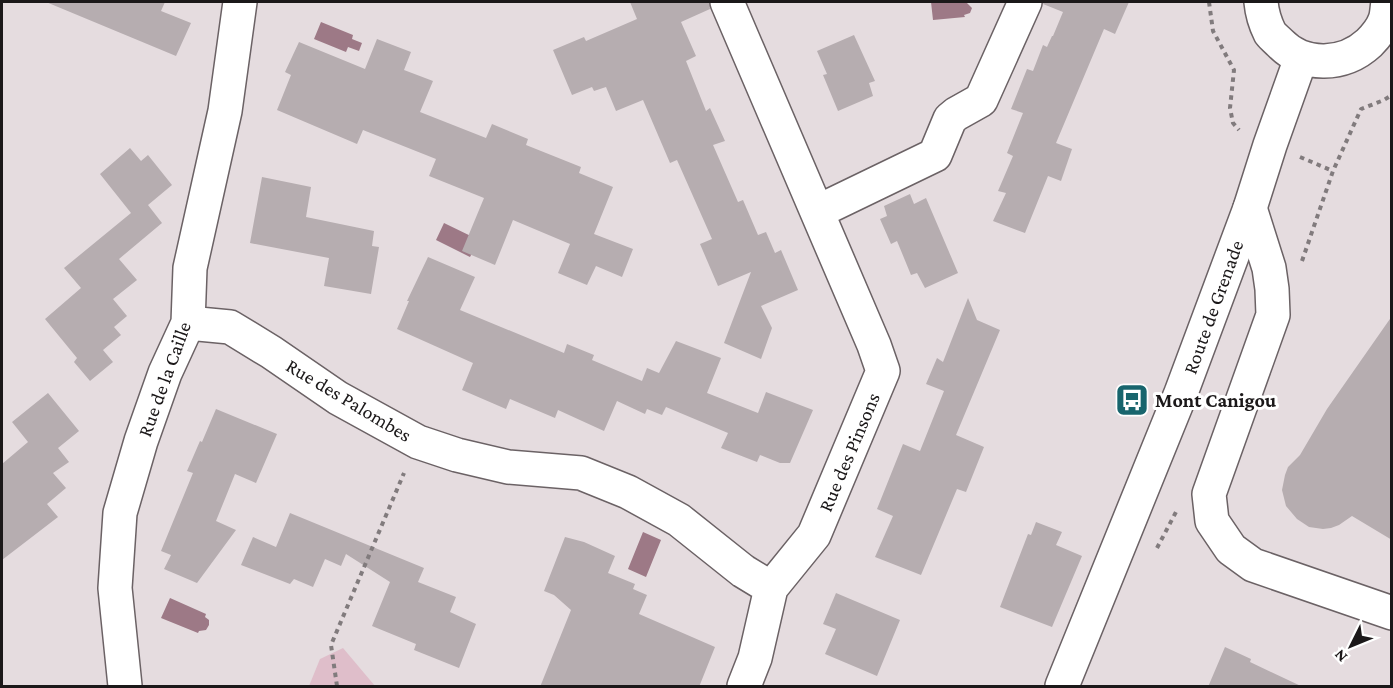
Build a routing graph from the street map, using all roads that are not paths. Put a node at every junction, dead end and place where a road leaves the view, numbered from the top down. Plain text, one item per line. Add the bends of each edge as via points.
1 (240, 2) edge
2 (727, 2) edge
3 (1025, 2) edge
4 (1261, 2) edge
5 (1388, 15) edge
6 (1301, 58) junction
7 (818, 212) junction
8 (1254, 222) junction
9 (188, 323) junction
10 (771, 588) junction
11 (1392, 613) edge
12 (125, 687) edge
13 (744, 687) edge
14 (1062, 687) edge

1 - 9 street, Rue de la Caille via 225,111 190,268
2 - 7 street, Rue des Pinsons
3 - 7 street via 981,100 950,120 934,155
4 - 6 street via 1271,34
5 - 6 street via 1375,37 1343,59 1324,62
6 - 8 street, Route de Grenade via 1270,145
7 - 10 street, Rue des Pinsons via 883,371 814,535
8 - 11 street via 1269,268 1273,315 1209,494 1212,521 1232,549 1253,565
8 - 14 street, Route de Grenade
9 - 10 street, Rue des Palombes via 230,327 338,398 418,442 508,467 581,473 628,492 679,520
9 - 12 street, Rue de la Caille via 165,373 120,513 115,588
10 - 13 street, Rue des Pinsons

